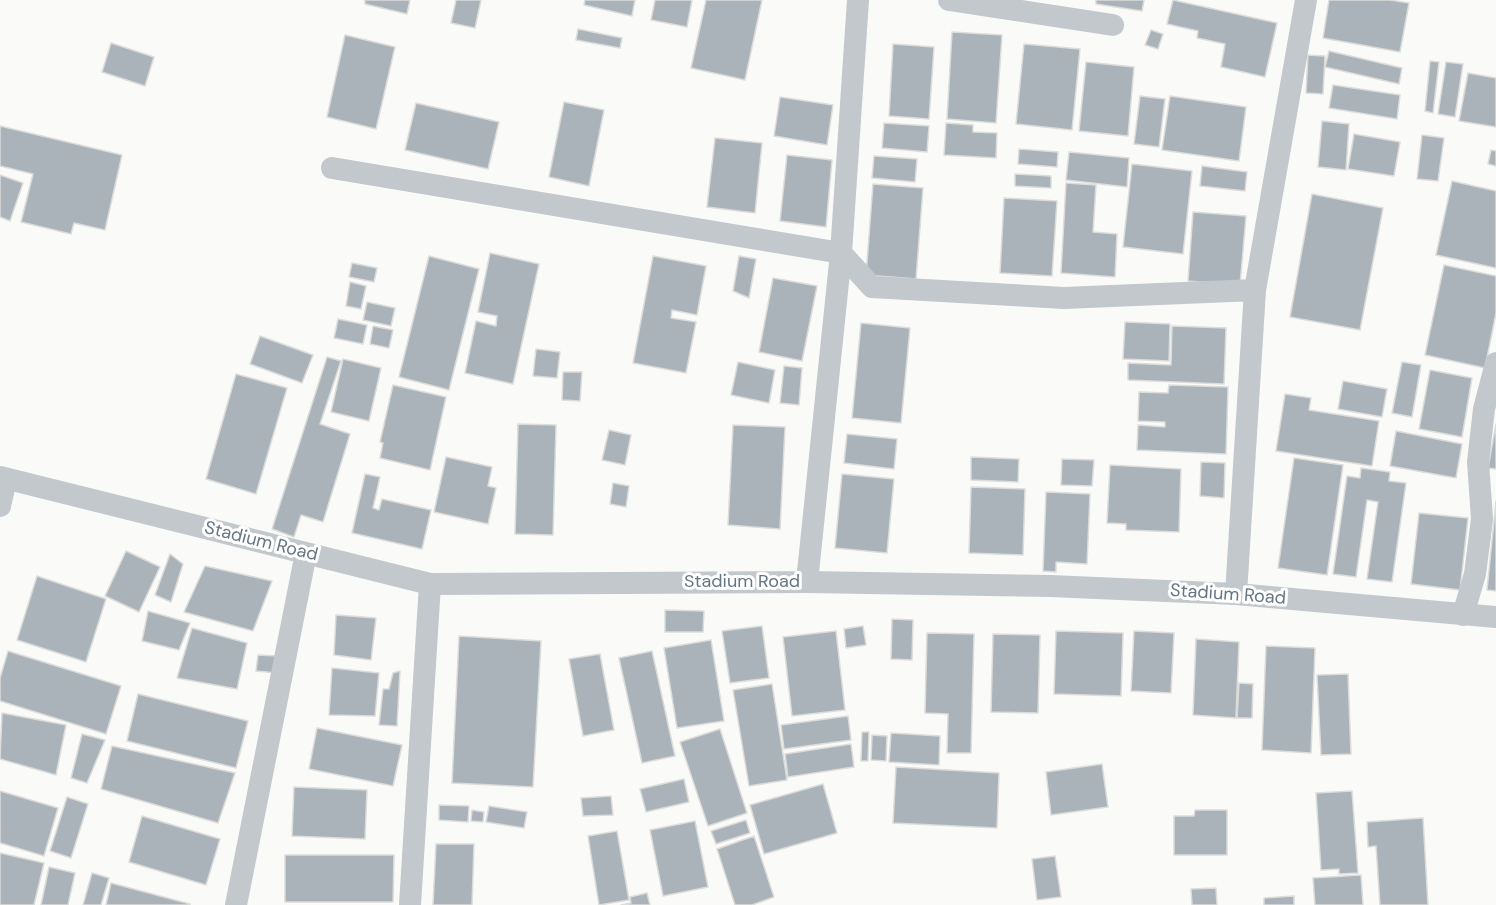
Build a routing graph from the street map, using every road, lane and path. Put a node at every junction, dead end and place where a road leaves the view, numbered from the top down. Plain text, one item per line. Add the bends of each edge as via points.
1 (858, 0) edge
2 (949, 0) edge
3 (1306, 0) edge
4 (1113, 25) dead end
5 (332, 168) dead end
6 (841, 253) junction
7 (1256, 290) junction
8 (1496, 363) edge
9 (3, 478) edge
10 (0, 506) edge
11 (306, 553) junction
12 (807, 582) junction
13 (430, 584) junction
14 (1236, 594) junction
15 (1463, 615) junction
16 (1496, 617) edge
17 (236, 905) edge
18 (410, 905) edge

1 - 6 street
2 - 4 street
3 - 7 street
5 - 6 street
6 - 7 street via 872,288 1064,298
6 - 12 street
7 - 14 street
8 - 15 street via 1484,409 1478,462 1482,519 1475,574
9 - 10 street
9 - 11 street, Stadium Road
11 - 13 street, Stadium Road
11 - 17 street
12 - 13 street, Stadium Road
12 - 14 street, Stadium Road
13 - 18 street
14 - 15 street, Stadium Road
15 - 16 street, Stadium Road

